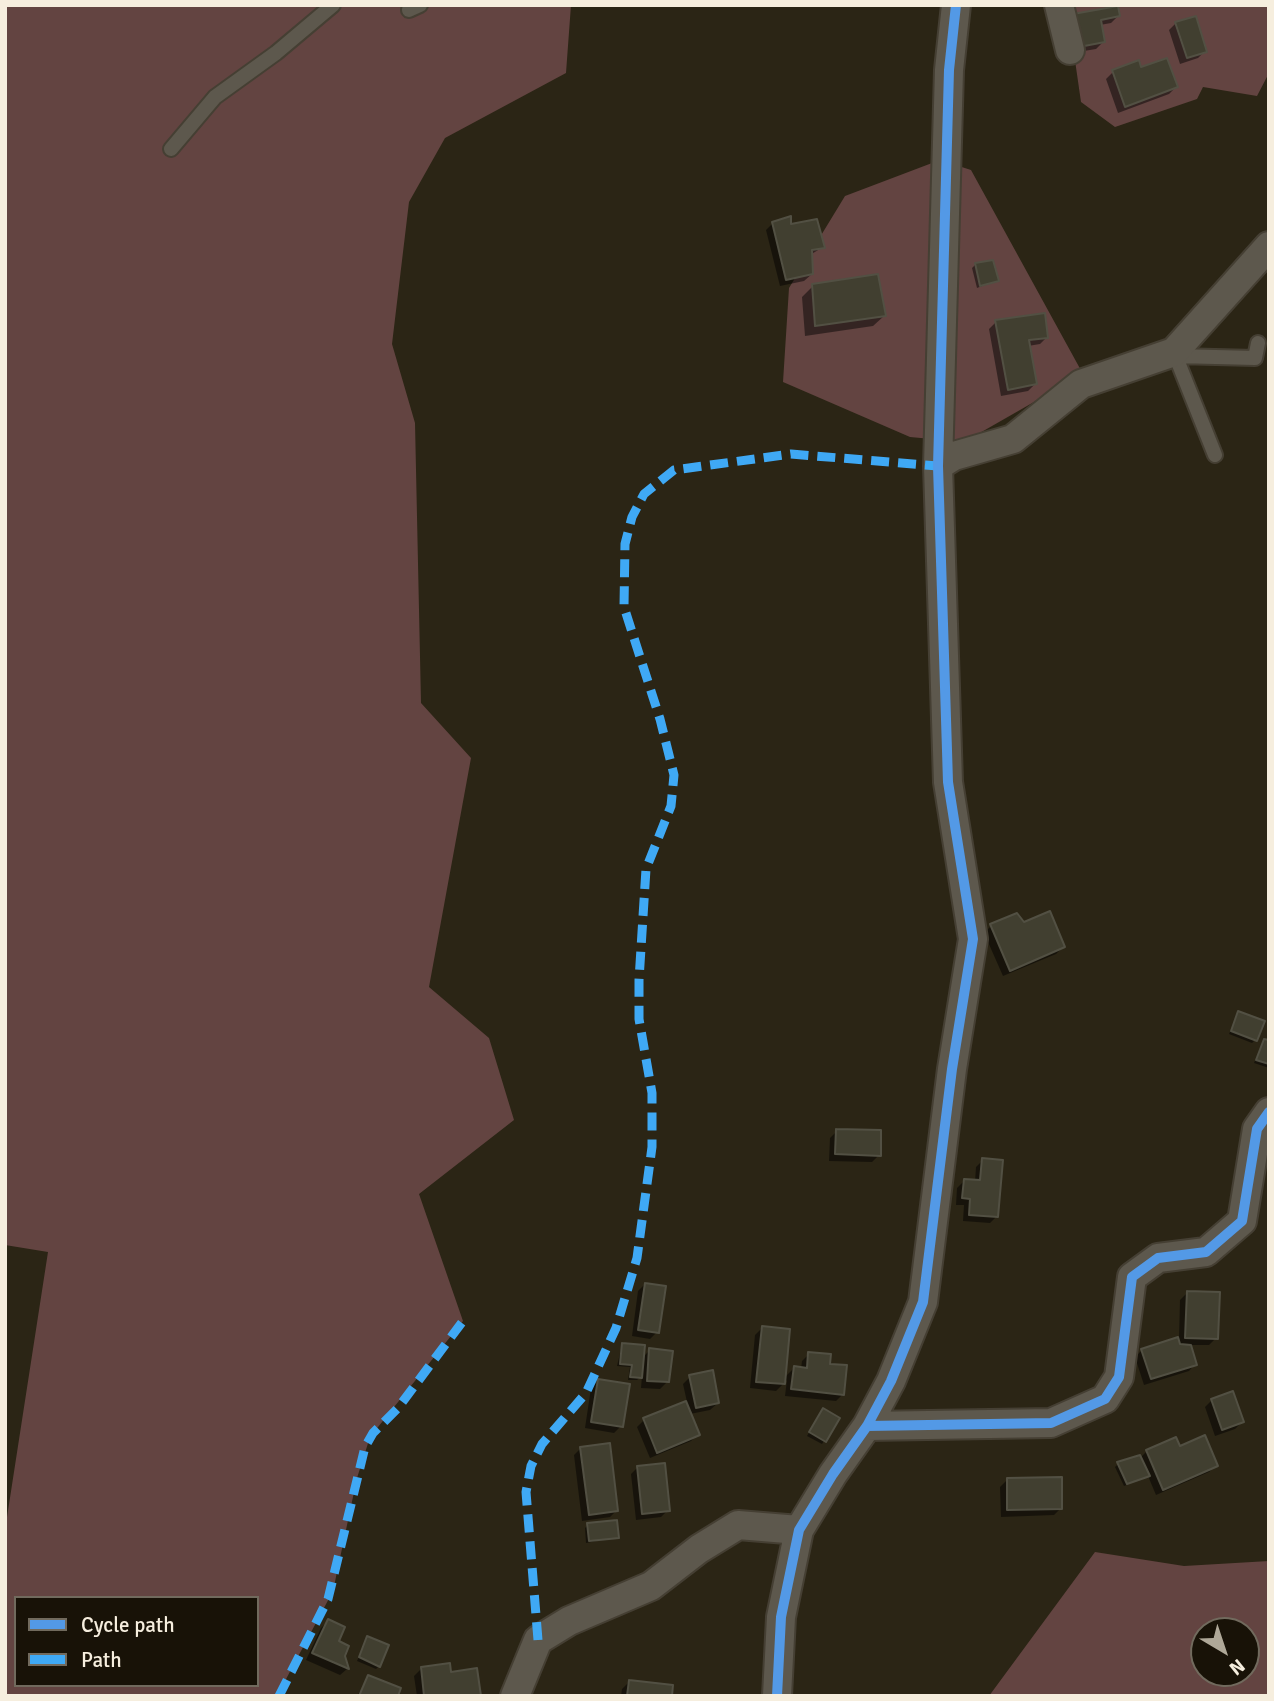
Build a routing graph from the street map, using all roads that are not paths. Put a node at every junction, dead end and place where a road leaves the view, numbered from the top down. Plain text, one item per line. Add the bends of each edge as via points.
1 (333, 5) edge
2 (410, 5) edge
3 (420, 5) edge
4 (956, 5) edge
5 (1059, 5) edge
6 (1070, 50) dead end
7 (171, 149) dead end
8 (1269, 246) edge
9 (1258, 344) dead end
10 (1175, 354) junction
11 (1215, 455) dead end
12 (938, 466) junction
13 (1269, 1112) edge
14 (867, 1426) junction
15 (799, 1530) junction
16 (515, 1696) edge
17 (777, 1696) edge

1 - 7 lane via 215,97
2 - 3 lane via 409,10
4 - 12 street via 949,70
5 - 6 street
8 - 10 street
9 - 10 lane via 1255,358
10 - 11 lane
10 - 12 street via 1081,384 1013,439 954,456
12 - 14 street via 948,782 973,939 923,1302
13 - 14 street via 1257,1129 1242,1221 1206,1252 1158,1258 1132,1277 1119,1377 1105,1399 1051,1423
14 - 15 street
15 - 16 street via 738,1525 651,1586 538,1640
15 - 17 street via 781,1617

